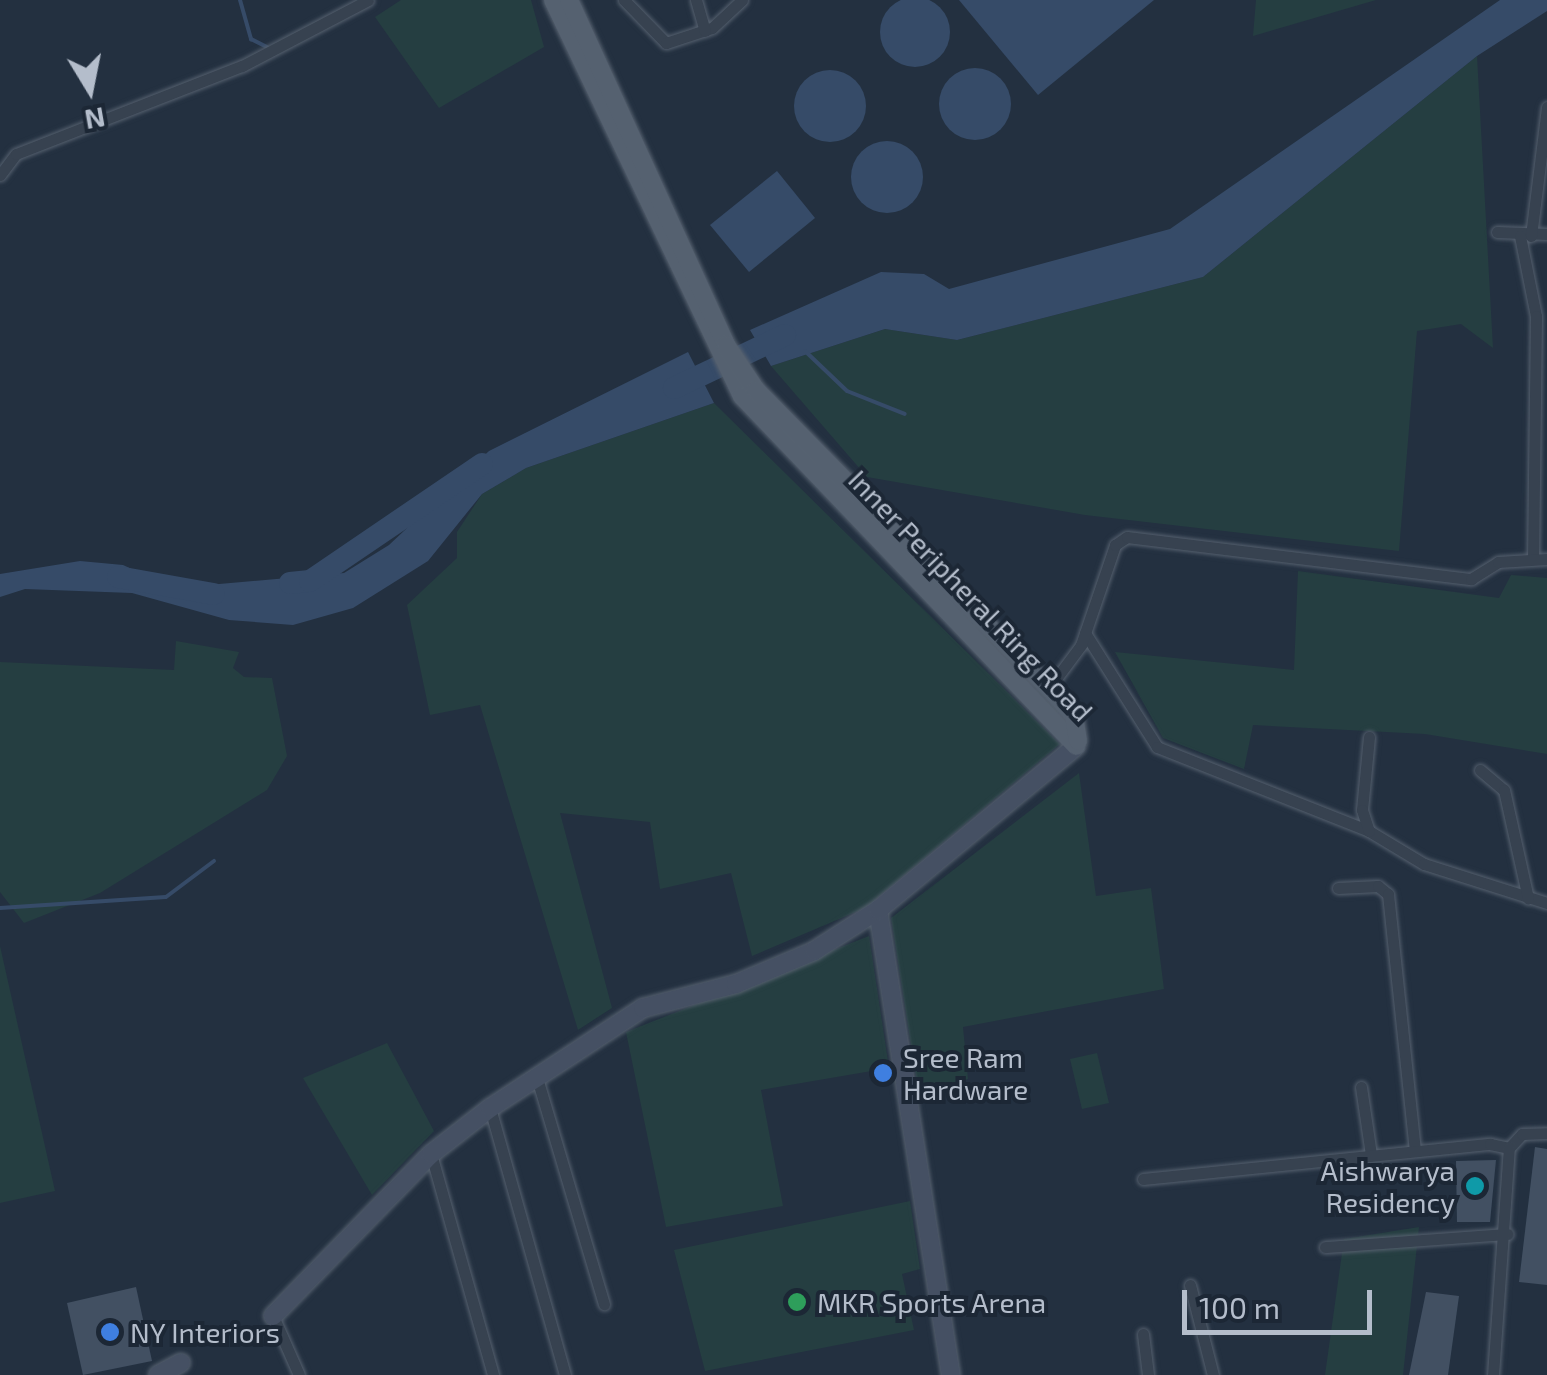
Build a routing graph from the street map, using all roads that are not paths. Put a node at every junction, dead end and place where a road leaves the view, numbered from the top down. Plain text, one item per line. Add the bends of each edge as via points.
1 (368, 0) edge
2 (553, 0) edge
3 (568, 0) edge
4 (624, 0) edge
5 (696, 0) edge
6 (742, 0) edge
7 (705, 31) junction
8 (1547, 107) edge
9 (0, 175) edge
10 (1497, 232) dead end
11 (1547, 234) edge
12 (1526, 236) junction
13 (720, 348) junction
14 (749, 393) junction
15 (1540, 558) edge
16 (1083, 639) junction
17 (1049, 688) junction
18 (1069, 721) junction
19 (1369, 737) dead end
20 (1076, 746) joint
21 (1480, 770) dead end
22 (1369, 831) junction
23 (1338, 888) dead end
24 (1528, 898) junction
25 (1547, 904) edge
26 (878, 910) junction
27 (537, 1078) junction
28 (1362, 1086) dead end
29 (490, 1108) junction
30 (1547, 1133) edge
31 (1509, 1148) junction
32 (1414, 1151) junction
33 (430, 1154) junction
34 (1371, 1156) junction
35 (1143, 1179) dead end
36 (1508, 1234) junction
37 (1325, 1247) dead end
38 (1190, 1285) dead end
39 (604, 1304) dead end
40 (273, 1316) joint
41 (1143, 1334) dead end
42 (181, 1363) dead end
43 (158, 1375) edge
44 (299, 1375) edge
45 (493, 1375) edge
46 (564, 1375) edge
47 (951, 1375) edge
48 (1148, 1375) edge
49 (1214, 1375) edge
50 (1493, 1375) edge

1 - 9 street via 242,66 16,154
2 - 13 main road, Inner Peripheral Ring Road
3 - 13 main road, Inner Peripheral Ring Road
4 - 7 street via 662,42
5 - 7 street
6 - 7 street
8 - 12 street
10 - 12 street
11 - 12 street
12 - 15 street via 1536,316
13 - 14 main road, Inner Peripheral Ring Road
14 - 17 main road, Inner Peripheral Ring Road
14 - 18 main road, Inner Peripheral Ring Road
15 - 16 street via 1498,562 1472,580 1127,537 1115,545
16 - 17 street
16 - 22 street via 1157,747
17 - 18 main road, Inner Peripheral Ring Road
18 - 20 main road, Inner Peripheral Ring Road
19 - 22 street via 1362,810
20 - 26 street
21 - 24 street via 1504,790
22 - 24 street via 1424,864
23 - 32 street via 1378,886 1388,894
24 - 25 street
26 - 27 street via 814,951 736,984 642,1008
26 - 47 street
27 - 29 street
27 - 39 street
28 - 34 street
29 - 33 street
29 - 46 street
30 - 31 street via 1522,1134
31 - 32 street
31 - 36 street
32 - 34 street
33 - 40 street
33 - 45 street
34 - 35 street
36 - 37 street
36 - 50 street
38 - 49 street
40 - 44 street
41 - 48 street
42 - 43 street

